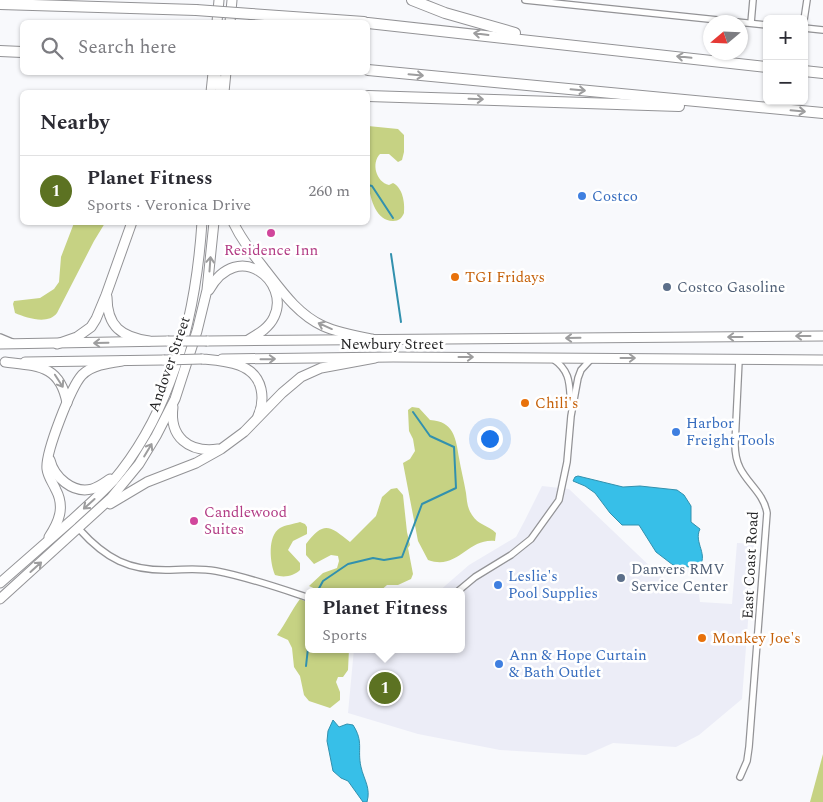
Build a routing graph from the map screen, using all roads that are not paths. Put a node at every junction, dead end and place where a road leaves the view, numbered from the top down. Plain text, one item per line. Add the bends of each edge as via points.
1 (219, 0) edge
2 (232, 0) edge
3 (412, 0) edge
4 (525, 0) edge
5 (753, 0) edge
6 (807, 0) edge
7 (0, 4) edge
8 (805, 15) edge
9 (217, 20) edge
10 (230, 20) edge
11 (328, 20) edge
12 (370, 23) edge
13 (751, 23) junction
14 (763, 24) edge
15 (808, 28) edge
16 (823, 30) edge
17 (547, 42) junction
18 (0, 51) edge
19 (20, 52) edge
20 (763, 67) edge
21 (370, 70) edge
22 (808, 71) edge
23 (823, 73) edge
24 (214, 75) edge
25 (215, 75) edge
26 (226, 75) edge
27 (211, 90) edge
28 (223, 90) edge
29 (224, 90) edge
30 (370, 96) edge
31 (773, 109) junction
32 (823, 113) edge
33 (131, 225) edge
34 (195, 225) edge
35 (202, 225) edge
36 (214, 225) edge
37 (235, 225) edge
38 (200, 244) junction
39 (106, 295) junction
40 (203, 307) junction
41 (823, 336) edge
42 (0, 337) edge
43 (372, 339) junction
44 (248, 340) junction
45 (149, 341) junction
46 (0, 344) edge
47 (22, 344) junction
48 (57, 344) junction
49 (375, 358) junction
50 (551, 358) junction
51 (592, 358) junction
52 (202, 359) junction
53 (739, 360) junction
54 (823, 360) edge
55 (122, 361) junction
56 (3, 362) edge
57 (175, 399) junction
58 (67, 403) junction
59 (571, 416) junction
60 (256, 421) junction
61 (221, 449) junction
62 (48, 455) junction
63 (122, 470) junction
64 (96, 513) junction
65 (79, 529) junction
66 (41, 547) junction
67 (0, 583) edge
68 (462, 588) edge
69 (305, 597) edge
70 (0, 599) edge
71 (740, 777) dead end

1 - 9 main road
2 - 10 main road
3 - 17 highway via 451,15
4 - 13 street
5 - 13 street
6 - 8 street
7 - 11 highway, bridge via 196,10
17 -> 12 highway
13 - 14 street
15 - 16 street
20 -> 17 highway
18 - 19 highway
21 -> 31 highway
22 - 23 highway
24 - 27 main road
25 - 28 highway
26 - 29 main road
30 -> 31 highway
31 -> 32 highway
33 - 39 main road
34 - 38 main road
35 - 38 main road, Andover Street
40 -> 36 main road, Andover Street via 210,273
43 -> 37 main road via 334,330 304,314 286,297 248,248
38 - 63 main road, Andover Street via 192,304 172,374 155,415
39 - 45 main road via 109,316 117,329 131,338
39 - 48 main road via 91,327 77,337
40 - 44 main road via 213,283 224,271 242,266 259,271 274,289 277,306 268,326
40 - 57 main road, Andover Street
41 -> 43 main road, Newbury Street
42 - 47 street
43 - 44 main road, Newbury Street
44 - 45 main road, Newbury Street, bridge
45 -> 48 main road, Newbury Street
46 - 47 main road, Newbury Street
47 - 48 main road, Newbury Street
49 -> 50 main road, Newbury Street
52 -> 49 main road, Newbury Street
49 - 60 main road via 310,372 282,392
50 - 51 main road, Newbury Street
50 - 59 street via 565,369 569,378
51 -> 53 main road, Newbury Street
51 - 59 street via 578,378
52 - 55 main road, Newbury Street, bridge
52 - 60 main road via 234,363 251,371 262,394
53 - 54 main road, Newbury Street
53 - 71 street, East Coast Road via 736,457 763,500 767,513 748,761
55 - 56 main road, Newbury Street
55 - 58 main road via 88,371 76,384
56 -> 58 main road via 35,366 54,373 63,385
57 - 61 main road via 172,420 186,444 201,450
64 -> 57 main road, Andover Street via 139,464
58 - 62 main road
59 - 68 street via 567,462 559,500 548,518 511,556 490,566
60 - 61 main road
61 - 64 main road via 196,463 147,482
62 - 63 main road via 60,478 75,488 100,486
62 - 66 main road via 47,469 60,496 61,510
63 -> 66 main road, Andover Street
64 - 65 main road, Andover Street
65 - 69 street via 105,553 132,567 215,571
70 -> 65 main road, Andover Street
66 - 67 main road, Andover Street

